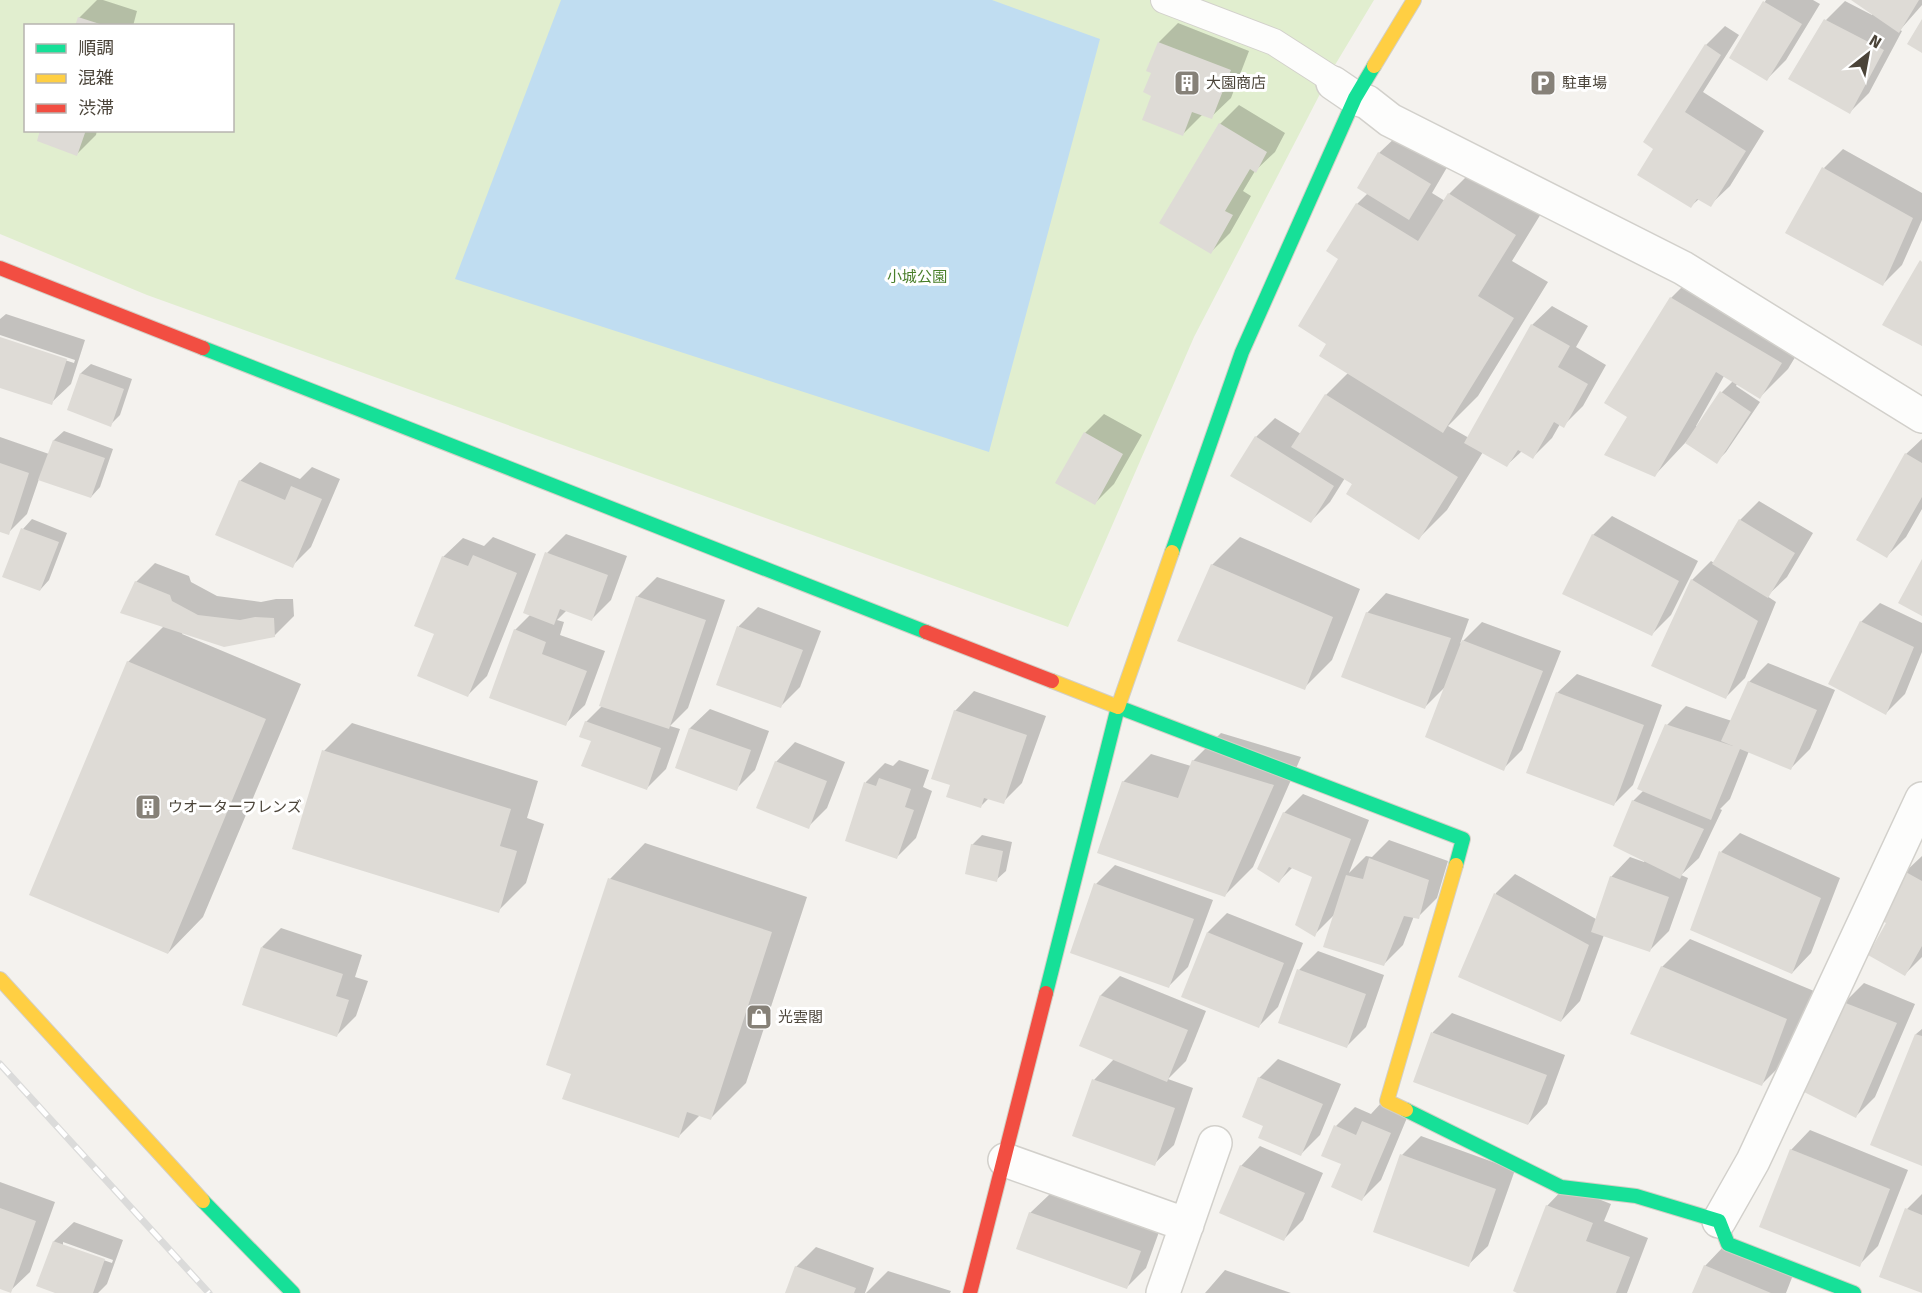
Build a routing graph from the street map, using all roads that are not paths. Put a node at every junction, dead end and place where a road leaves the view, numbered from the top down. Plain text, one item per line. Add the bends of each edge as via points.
1 (1164, 0) edge
2 (1414, 0) edge
3 (1339, 87) junction
4 (0, 268) edge
5 (1922, 416) edge
6 (1118, 707) junction
7 (1922, 800) edge
8 (0, 980) edge
9 (1215, 1143) dead end
10 (1005, 1160) junction
11 (1719, 1221) junction
12 (1187, 1225) junction
13 (293, 1293) edge
14 (970, 1293) edge
15 (1163, 1293) edge
16 (1854, 1293) edge

1 - 3 lane via 1274,42
2 - 3 street
3 - 5 street via 1390,120 1683,268
3 - 6 street
4 - 6 street
6 - 10 street
6 - 11 street via 1463,839 1387,1101 1562,1187 1636,1196
7 - 11 street via 1753,1161
8 - 13 street via 192,1190
9 - 12 street
10 - 12 street
10 - 14 street
11 - 16 street via 1728,1244
12 - 15 street

